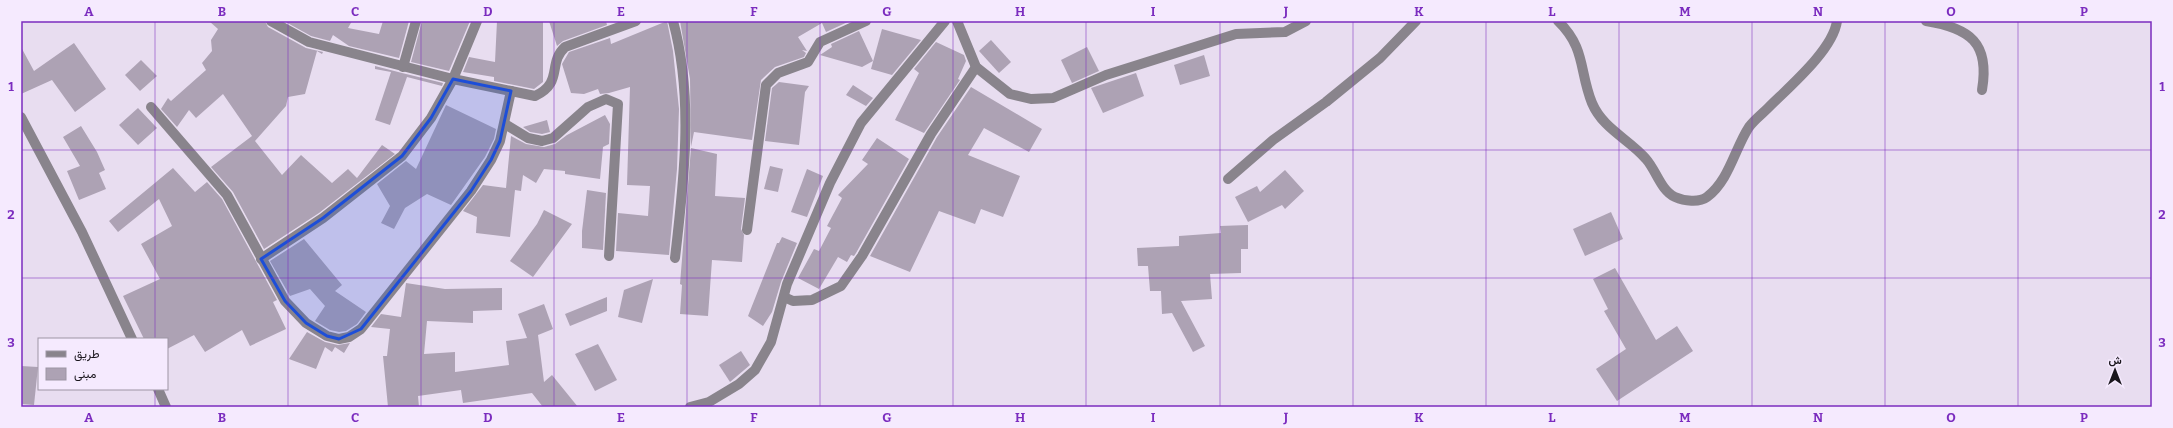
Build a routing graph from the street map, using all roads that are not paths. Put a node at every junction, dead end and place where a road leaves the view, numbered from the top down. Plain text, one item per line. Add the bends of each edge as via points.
1 (271, 21) edge
2 (416, 21) edge
3 (477, 21) edge
4 (636, 21) edge
5 (673, 21) edge
6 (866, 21) edge
7 (945, 21) edge
8 (957, 21) edge
9 (1306, 21) edge
10 (1416, 21) edge
11 (1558, 21) edge
12 (1836, 21) edge
13 (1926, 21) edge
14 (403, 66) junction
15 (976, 66) junction
16 (453, 79) junction
17 (1982, 90) dead end
18 (511, 92) junction
19 (150, 107) dead end
20 (21, 117) edge
21 (505, 124) junction
22 (1228, 179) dead end
23 (747, 230) dead end
24 (609, 256) dead end
25 (261, 258) junction
26 (675, 258) dead end
27 (784, 297) junction
28 (132, 338) edge
29 (158, 390) edge
30 (166, 407) edge
31 (690, 407) edge

1 - 14 street via 309,42
2 - 14 street
3 - 16 street
4 - 18 street via 565,47 560,52 553,80 545,91 535,96
5 - 26 street via 681,48 685,80 681,204
6 - 23 street via 820,42 808,62 778,73 766,85
7 - 27 street via 861,123 830,183 787,284
8 - 15 street
9 - 15 street via 1285,32 1236,34 1106,75 1053,98 1031,99 1010,94
10 - 22 street via 1380,58 1326,102 1273,140
11 - 12 street via 1575,40 1592,103 1604,122 1646,159 1674,197 1690,201 1707,198 1719,184 1749,127 1814,59 1835,30
13 - 17 street via 1962,31 1981,48 1986,70
14 - 16 street
15 - 27 street via 931,134 862,256 841,286 812,300 793,301
16 - 18 street
16 - 25 street via 432,118 402,156 322,218
18 - 21 street
19 - 25 street via 227,195
20 - 28 street via 82,232
21 - 24 street via 528,138 542,141 553,138 588,107 606,99 618,104
21 - 25 street via 491,160 471,191 361,329 349,337 339,339 327,336 306,323 285,301
27 - 31 street via 771,342 756,370 739,384 709,402
29 - 30 street

